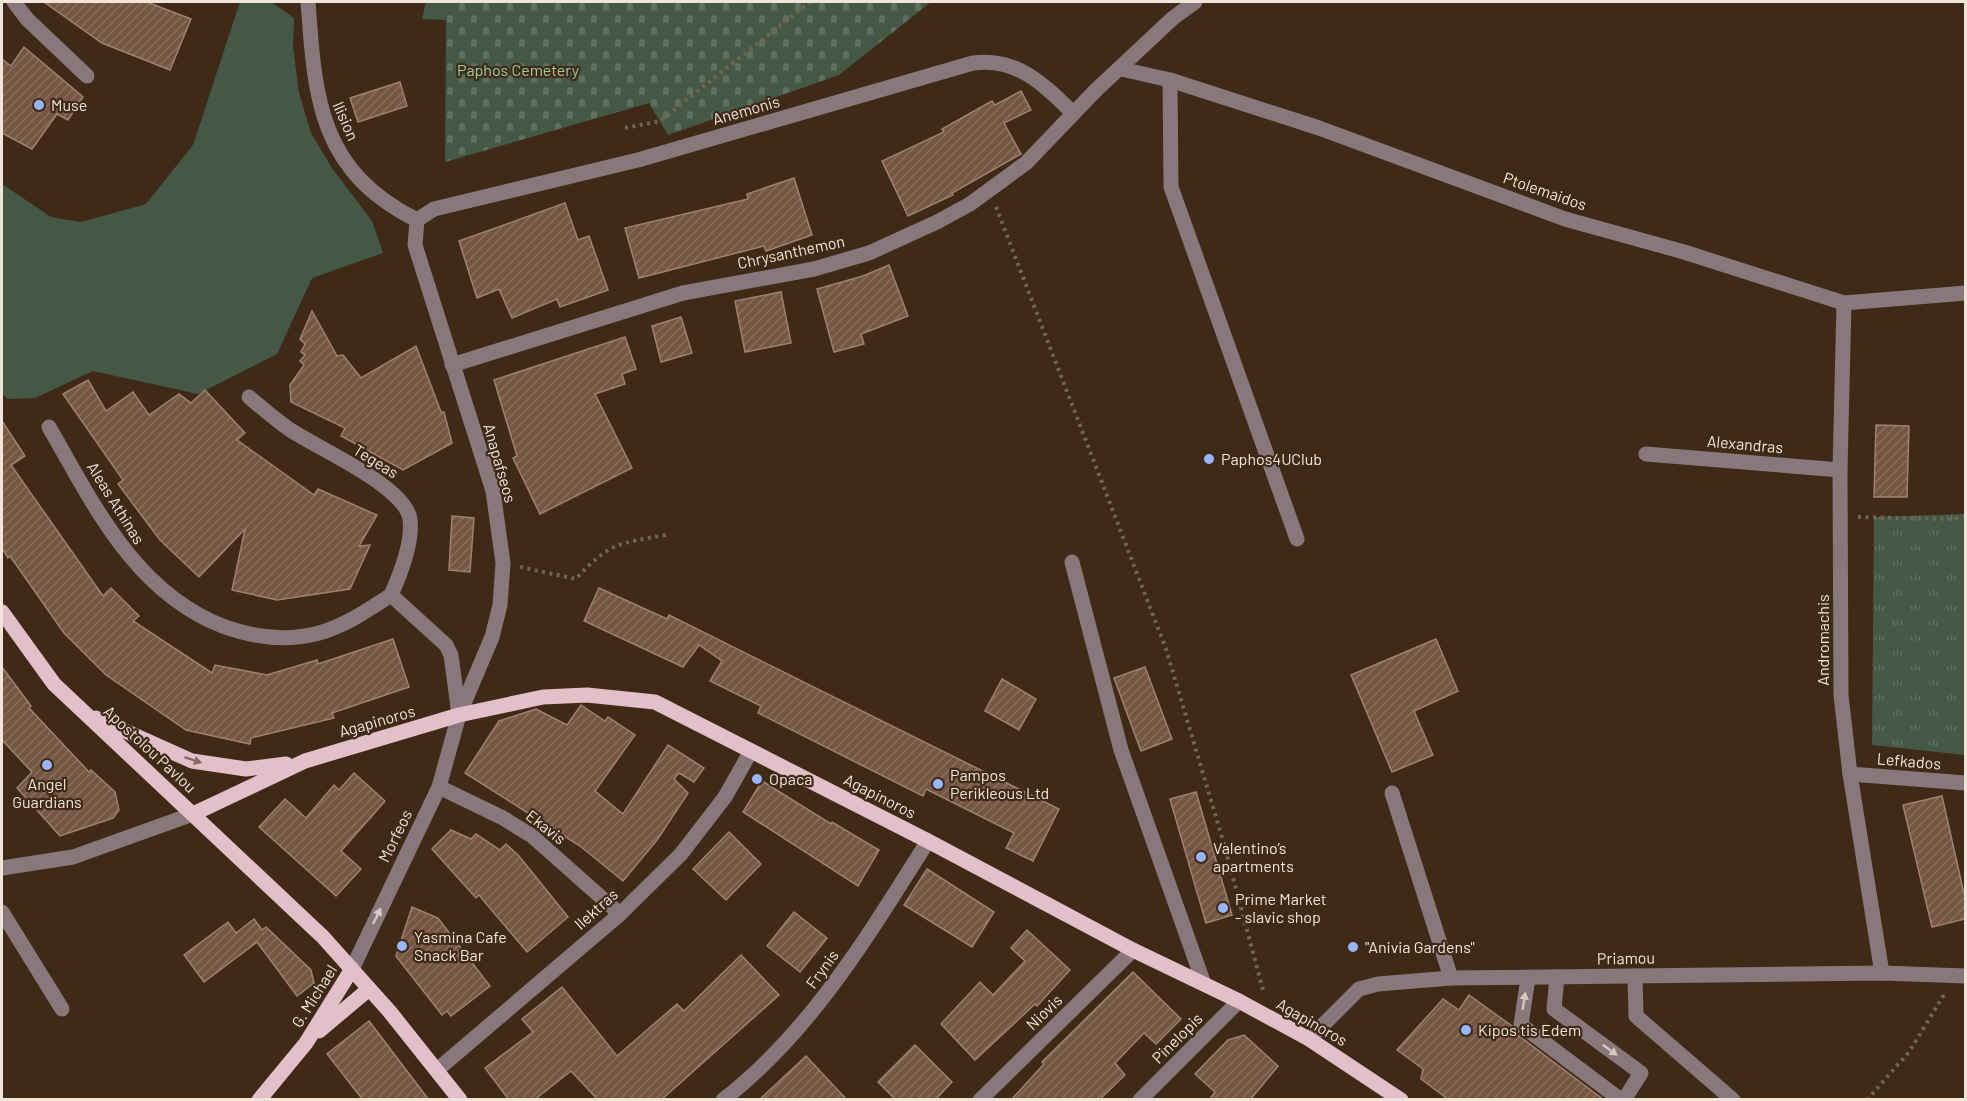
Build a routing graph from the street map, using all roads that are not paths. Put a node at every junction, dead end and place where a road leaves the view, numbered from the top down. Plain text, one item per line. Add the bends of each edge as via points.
1 (14, 2) edge
2 (308, 2) edge
3 (1195, 2) edge
4 (1121, 69) junction
5 (87, 76) dead end
6 (1170, 80) junction
7 (1073, 113) junction
8 (417, 220) junction
9 (1965, 293) edge
10 (1844, 303) junction
11 (452, 365) junction
12 (249, 397) dead end
13 (49, 427) dead end
14 (1646, 454) dead end
15 (1840, 470) junction
16 (1297, 539) dead end
17 (1072, 562) dead end
18 (391, 595) junction
19 (3, 616) edge
20 (82, 711) junction
21 (459, 715) junction
22 (751, 751) junction
23 (305, 761) junction
24 (1850, 774) junction
25 (1965, 783) edge
26 (439, 787) junction
27 (1392, 792) dead end
28 (194, 814) junction
29 (928, 841) junction
30 (2, 868) edge
31 (2, 912) edge
32 (620, 914) junction
33 (1134, 950) junction
34 (352, 969) junction
35 (1882, 973) junction
36 (1961, 975) edge
37 (1635, 976) junction
38 (1557, 977) junction
39 (1451, 978) junction
40 (1528, 978) junction
41 (1203, 984) junction
42 (369, 989) junction
43 (1239, 1001) junction
44 (62, 1009) dead end
45 (1309, 1039) junction
46 (306, 1043) junction
47 (437, 1070) junction
48 (1400, 1099) edge
49 (259, 1100) edge
50 (460, 1100) edge
51 (723, 1100) edge
52 (980, 1100) edge
53 (1140, 1100) edge
54 (1622, 1100) edge
55 (1733, 1100) edge

1 - 5 street
2 - 8 street, Ilision via 315,84 327,130 366,185 393,208
3 - 4 street, Chrysanthemon
4 - 6 street, Ptolemaidos
4 - 7 street, Chrysanthemon
6 - 10 street, Ptolemaidos via 1319,128 1564,219
6 - 16 street via 1171,186
7 - 8 street, Anemonis via 1013,66 989,61 973,63 638,160 434,209
7 - 11 street, Chrysanthemon via 1026,163 990,190 937,222 869,253 814,269 683,293
8 - 11 street, Anapafseos via 415,245
9 - 10 street, Ptolemaidos
10 - 15 street, Andromachis
11 - 21 street, Anapafseos via 493,491 503,563 500,605 492,637
12 - 18 street, Tegeas via 289,429 379,483 404,504 410,519 404,565
13 - 18 street, Aleas Athinas via 110,531 133,562 173,600 212,622 245,634 288,638 319,633 353,619
14 - 15 street, Alexandras
15 - 24 street, Andromachis via 1841,695
17 - 41 street via 1121,750
18 - 21 street via 446,645
19 - 20 main road, Apostolou Pavlou via 54,684
20 -> 23 main road via 192,761 246,769
20 - 28 main road, Apostolou Pavlou
21 - 22 main road, Agapinoros via 543,697 619,697 655,702
21 - 23 main road, Agapinoros
21 - 26 street, Morfeos
22 - 29 main road, Agapinoros
22 - 32 street, Ilektras via 725,797 681,854
23 - 28 main road
24 - 25 street, Lefkados
24 - 35 street, Andromachis
26 - 32 street, Ekavis via 532,836
34 -> 26 street, Morfeos
27 - 39 street
28 - 30 street via 74,858
28 - 34 main road, Apostolou Pavlou
29 - 33 main road, Agapinoros
29 - 51 street, Frynis via 867,937 805,1023 754,1076
31 - 44 street
32 - 47 street, Ilektras
33 - 41 main road, Agapinoros
33 - 52 street, Niovis
34 - 42 main road, Apostolou Pavlou
34 - 46 main road, G. Michael
35 - 36 street, Priamou
35 - 37 street, Priamou
37 - 38 street, Priamou
37 - 55 street via 1636,1016
38 - 40 street, Priamou
38 -> 54 street via 1554,1009 1641,1073
39 - 40 street, Priamou
39 - 45 street, Priamou via 1359,989
54 -> 40 street via 1521,1025
41 - 43 main road, Agapinoros
42 - 46 main road, G. Michael
42 - 47 main road, Apostolou Pavlou
43 - 45 main road, Agapinoros
43 - 53 street, Pinelopis
45 - 48 main road, Agapinoros
46 - 49 main road, G. Michael
47 - 50 main road, Apostolou Pavlou

